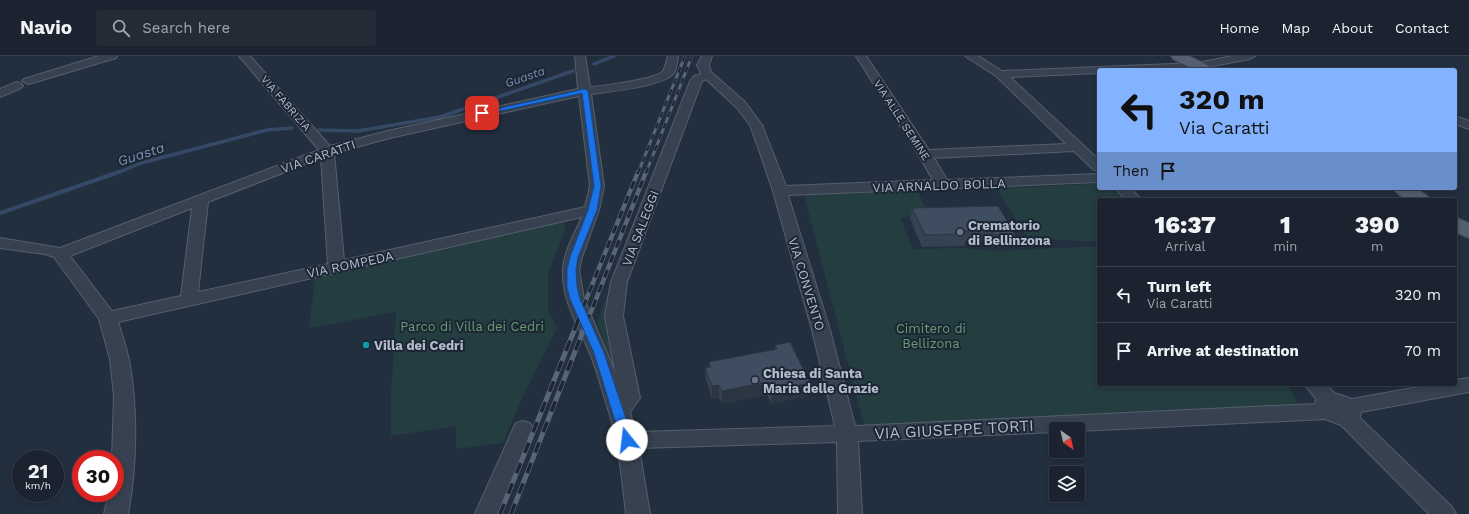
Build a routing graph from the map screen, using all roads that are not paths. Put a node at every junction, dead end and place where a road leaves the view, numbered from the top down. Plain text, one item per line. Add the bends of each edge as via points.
1 (112, 56) edge
2 (244, 56) edge
3 (673, 56) edge
4 (707, 56) edge
5 (861, 56) edge
6 (970, 56) edge
7 (1178, 56) edge
8 (1250, 56) edge
9 (581, 63) edge
10 (1202, 68) edge
11 (1097, 71) edge
12 (1000, 74) junction
13 (708, 75) junction
14 (28, 81) dead end
15 (17, 86) dead end
16 (585, 91) junction
17 (0, 93) edge
18 (1457, 121) edge
19 (1469, 125) edge
20 (1078, 147) junction
21 (327, 151) junction
22 (925, 154) junction
23 (1097, 165) edge
24 (1097, 178) edge
25 (942, 184) junction
26 (1124, 190) edge
27 (1405, 190) edge
28 (780, 192) junction
29 (201, 198) junction
30 (1133, 198) edge
31 (1418, 198) edge
32 (592, 210) junction
33 (1457, 224) edge
34 (1469, 232) edge
35 (0, 243) edge
36 (60, 254) junction
37 (336, 267) junction
38 (189, 299) junction
39 (108, 318) junction
40 (1469, 385) edge
41 (1316, 386) edge
42 (1338, 409) junction
43 (619, 411) junction
44 (523, 428) dead end
45 (847, 434) junction
46 (627, 440) junction
47 (116, 514) edge
48 (487, 514) edge
49 (638, 514) edge
50 (850, 514) edge
51 (1444, 514) edge

1 - 14 street via 78,64
2 - 21 street, VIA FABRIZIA
3 - 16 street, VIA CARATTI via 669,72 661,78
4 - 13 street via 703,69
5 - 22 street, VIA ALLE SEMINE
6 - 12 street
7 - 10 main road
8 - 10 street
9 - 16 street
11 - 12 street
12 - 20 street
13 - 28 street, VIA CONVENTO via 741,106 756,125
13 - 43 street, VIA SALEGGI via 696,81 619,282 614,316 630,398
15 - 17 street
16 - 21 street, VIA CARATTI via 415,128
16 - 32 street via 598,186
18 - 19 street
20 - 22 street
20 - 23 street
21 - 29 street, VIA CARATTI
21 - 37 street
22 - 25 street, VIA ALLE SEMINE
24 - 25 street, VIA ARNALDO BOLLA
25 - 28 street, VIA ARNALDO BOLLA
26 - 30 street
27 - 31 main road
28 - 45 street, VIA CONVENTO via 796,253 821,330
29 - 36 street, VIA CARATTI
29 - 38 street
32 - 37 street, VIA ROMPEDA
32 - 43 street via 574,257 571,270 572,287
33 - 34 main road
35 - 36 street via 50,250
36 - 39 street
37 - 38 street, VIA ROMPEDA
38 - 39 street, VIA ROMPEDA
39 - 47 street via 119,358 124,396 121,491
40 - 42 street, VIA GIUSEPPE TORTI
41 - 42 street
42 - 45 street, VIA GIUSEPPE TORTI
42 - 51 street
43 - 46 street
44 - 48 street
45 - 46 street, VIA GIUSEPPE TORTI
45 - 50 street, VIA CONVENTO
46 - 49 street

